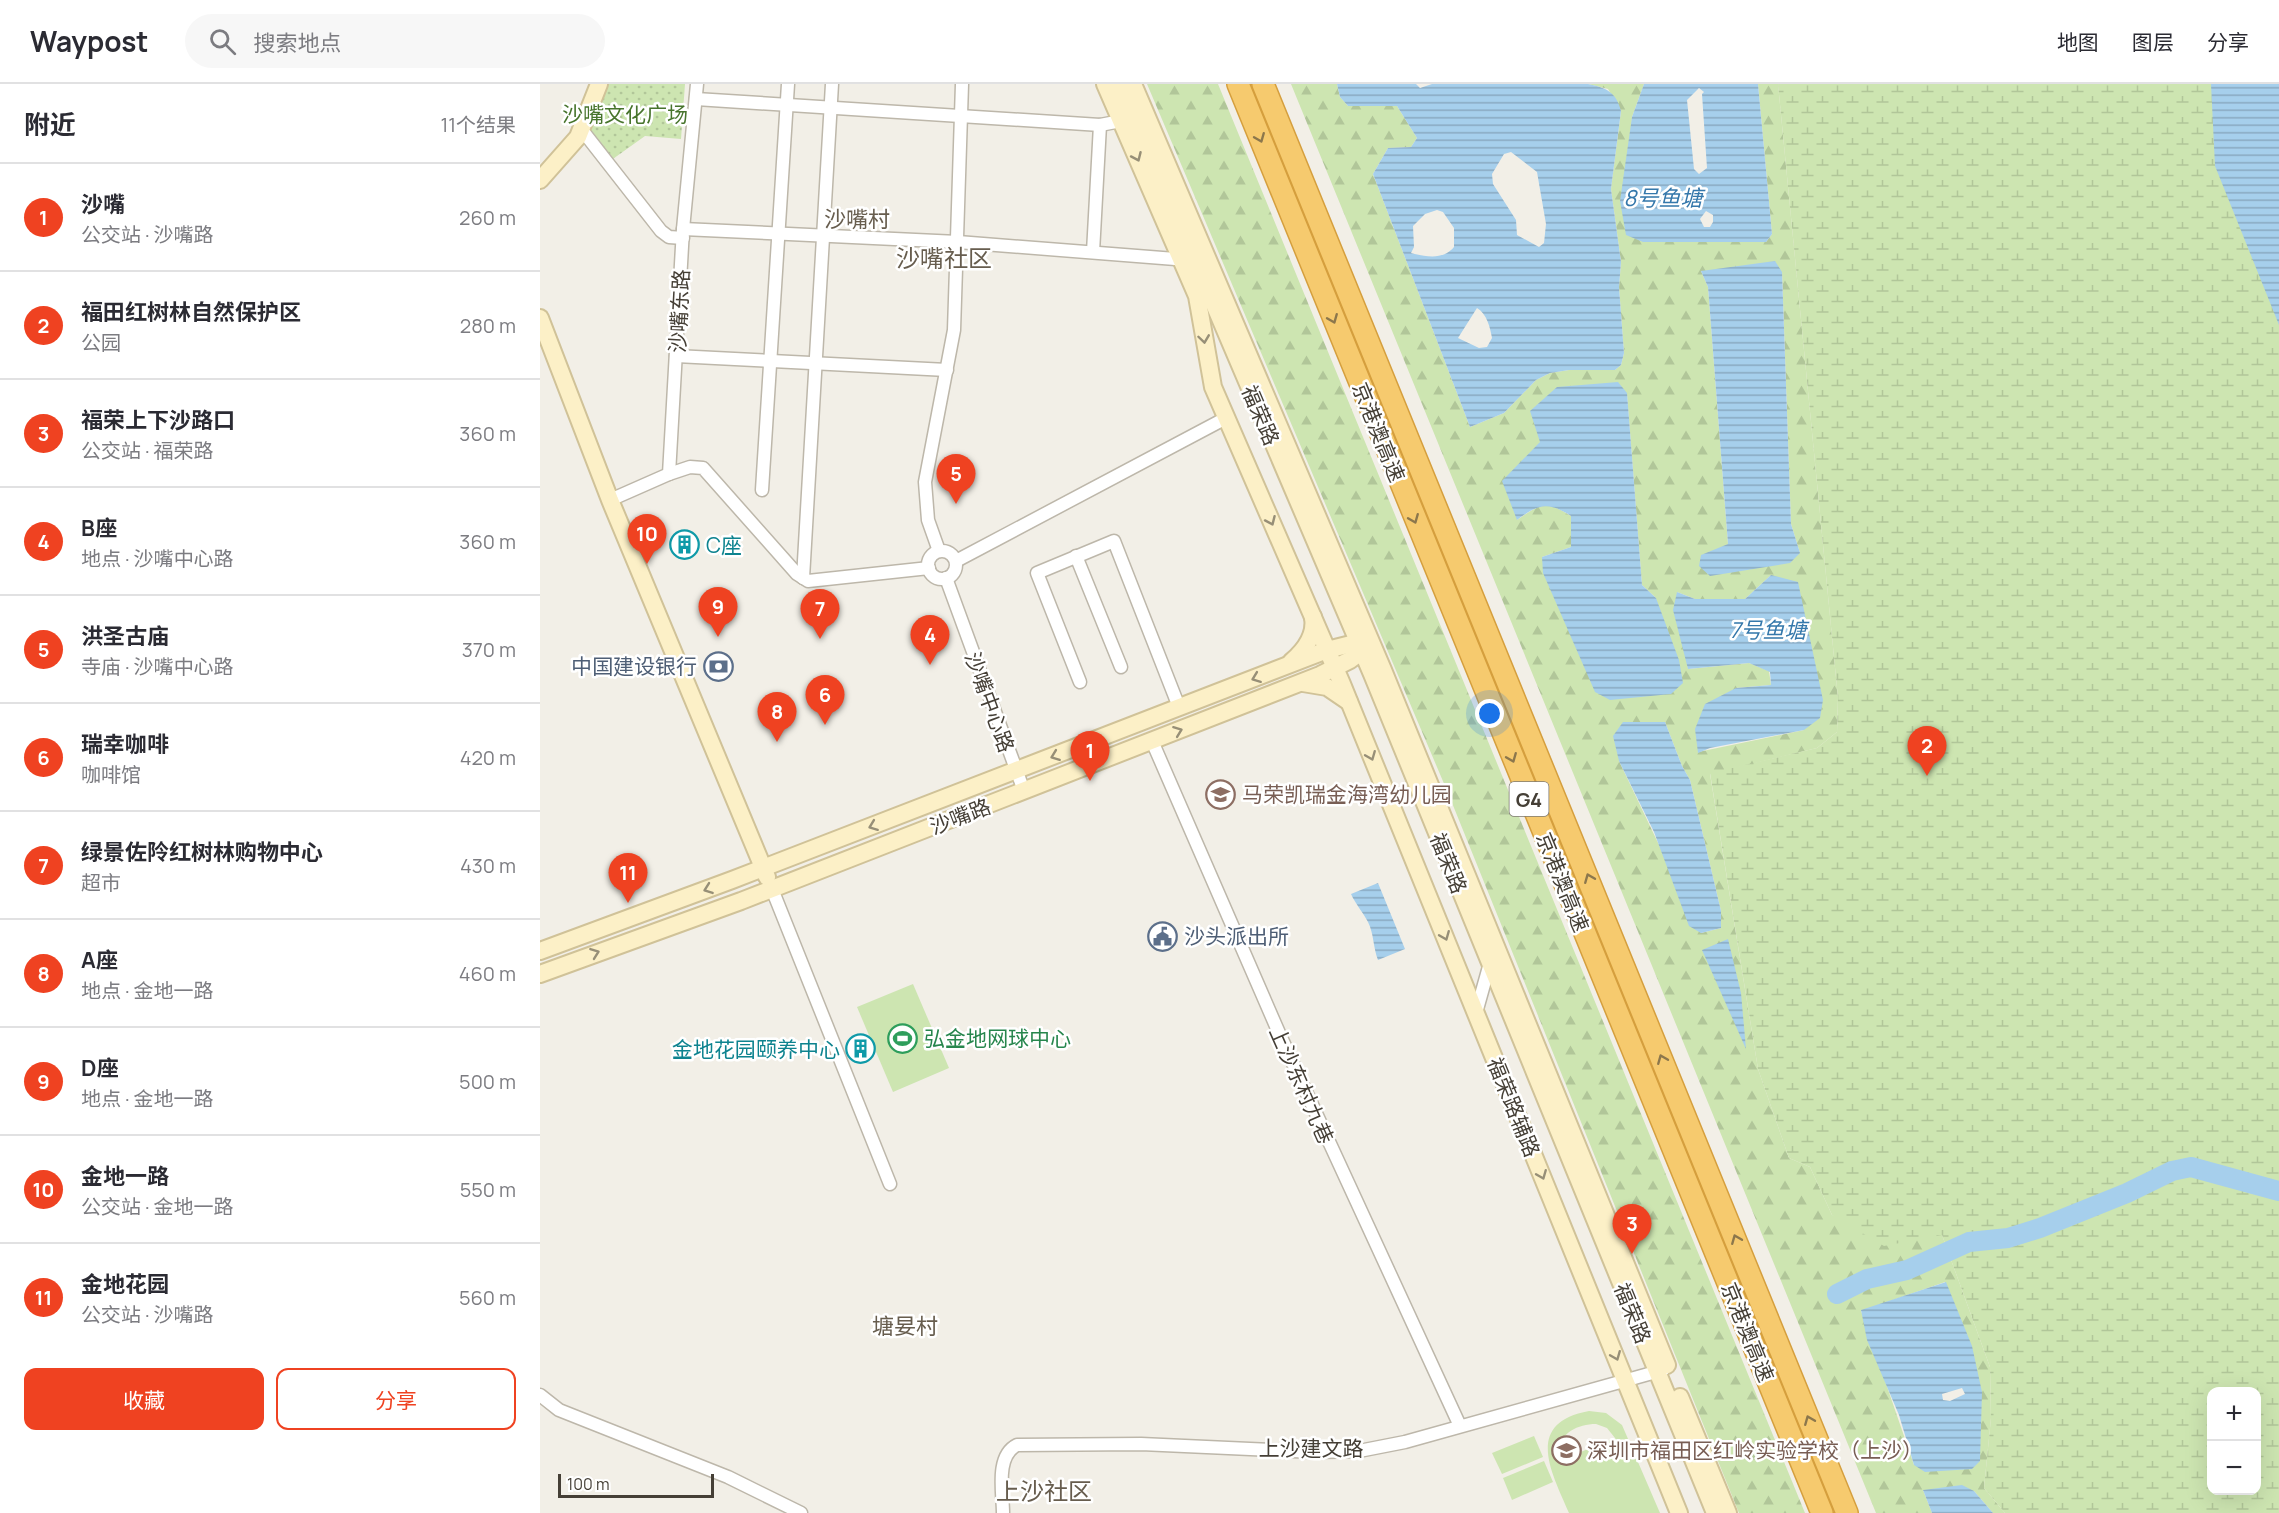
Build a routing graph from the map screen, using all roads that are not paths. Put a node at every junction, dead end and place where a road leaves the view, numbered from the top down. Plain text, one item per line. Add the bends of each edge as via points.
1 (599, 84) edge
2 (697, 84) edge
3 (788, 84) edge
4 (832, 84) edge
5 (962, 84) edge
6 (1105, 84) edge
7 (1120, 84) edge
8 (1133, 84) edge
9 (1238, 84) edge
10 (1263, 84) edge
11 (696, 99) junction
12 (787, 105) junction
13 (830, 108) junction
14 (961, 116) junction
15 (1121, 121) junction
16 (1100, 124) junction
17 (582, 130) junction
18 (540, 180) edge
19 (777, 233) junction
20 (683, 234) junction
21 (822, 235) junction
22 (958, 242) junction
23 (1094, 252) junction
24 (1188, 260) junction
25 (540, 318) edge
26 (676, 356) junction
27 (769, 361) junction
28 (817, 363) junction
29 (947, 370) junction
30 (1226, 418) junction
31 (669, 474) junction
32 (762, 490) dead end
33 (610, 500) junction
34 (939, 551) junction
35 (1076, 556) junction
36 (956, 561) junction
37 (929, 568) junction
38 (802, 578) junction
39 (946, 578) junction
40 (1313, 616) junction
41 (1366, 644) junction
42 (1328, 650) junction
43 (1285, 666) junction
44 (1339, 666) junction
45 (1121, 667) dead end
46 (1375, 681) junction
47 (1080, 682) dead end
48 (1299, 683) junction
49 (1349, 702) junction
50 (1179, 708) junction
51 (1152, 741) junction
52 (1016, 771) junction
53 (1024, 791) junction
54 (763, 868) junction
55 (772, 889) junction
56 (540, 951) edge
57 (1490, 963) junction
58 (540, 974) edge
59 (1476, 1013) junction
60 (890, 1184) dead end
61 (1663, 1370) junction
62 (1625, 1380) junction
63 (540, 1395) edge
64 (1460, 1426) junction
65 (801, 1513) edge
66 (1003, 1513) edge
67 (1679, 1513) edge
68 (1715, 1513) edge
69 (1728, 1513) edge
70 (1822, 1513) edge
71 (1847, 1513) edge

1 - 17 street
2 - 11 street, 沙嘴东路
3 - 12 street
4 - 13 street
5 - 14 street
6 - 15 street
7 - 24 street, 福荣路
8 - 41 street, 福荣路
9 -> 70 highway, 京港澳高速 / G4
71 -> 10 highway, 京港澳高速 / G4
11 - 12 street
11 - 20 street, 沙嘴东路
12 - 13 street
12 - 19 street
13 - 14 street
13 - 21 street
14 - 16 street
14 - 22 street
15 - 16 street
15 -> 24 street
16 - 23 street
17 - 18 street
17 - 20 street via 661,231 669,237
19 - 20 street
19 - 21 street
19 - 27 street
20 - 26 street, 沙嘴东路
21 - 22 street
21 - 28 street
22 - 23 street
22 - 29 street via 954,330
23 - 24 street
24 -> 30 street, 福荣路辅路 via 1210,379
24 - 41 street, 福荣路
25 - 33 street
26 - 27 street
26 - 31 street, 沙嘴东路
27 - 28 street
27 - 32 street
28 - 29 street
28 - 38 street
29 - 34 street via 925,482 928,520
30 - 36 street
30 -> 40 street, 福荣路辅路
31 - 33 street
31 - 38 street via 697,466 708,472
33 - 54 street
34 - 36 street via 948,552
34 - 37 street via 932,555
35 - 45 street
35 - 47 street via 1037,573
35 - 50 street via 1114,541
36 - 39 street via 956,570
37 - 38 street via 815,581
37 - 39 street via 937,578
39 - 52 street, 沙嘴中心路
40 - 42 street, 福荣路辅路
40 - 43 street via 1308,642
41 - 42 street, 沙嘴路
41 - 44 street, 沙嘴路
41 - 46 street, 福荣路
41 - 61 street, 福荣路
42 - 43 street, 沙嘴路
42 - 44 street, 福荣路辅路
43 -> 50 street, 沙嘴路
44 - 46 street via 1360,667
44 - 48 street, 沙嘴路
44 - 49 street, 福荣路辅路
46 - 57 street, 福荣路
48 - 49 street via 1327,687
51 -> 48 street, 沙嘴路
49 -> 59 street, 福荣路辅路
50 -> 52 street, 沙嘴路
51 - 53 street, 沙嘴路
51 - 64 street, 上沙东村九巷 via 1276,1027
52 - 53 street, 沙嘴中心路
52 -> 54 street, 沙嘴路
53 - 55 street, 沙嘴路
54 - 55 street
54 -> 56 street, 沙嘴路
58 -> 55 street, 沙嘴路
55 - 60 street
57 - 59 street
57 - 61 street, 福荣路
59 -> 62 street, 福荣路辅路
61 - 62 street, 上沙建文路
61 - 68 street, 福荣路
61 - 69 street, 福荣路
62 - 64 street, 上沙建文路
62 - 67 street, 福荣路辅路
63 - 65 street via 559,1410 728,1477
64 - 66 street, 上沙建文路 via 1380,1448 1336,1452 1141,1444 1017,1445 1009,1450 1003,1464

